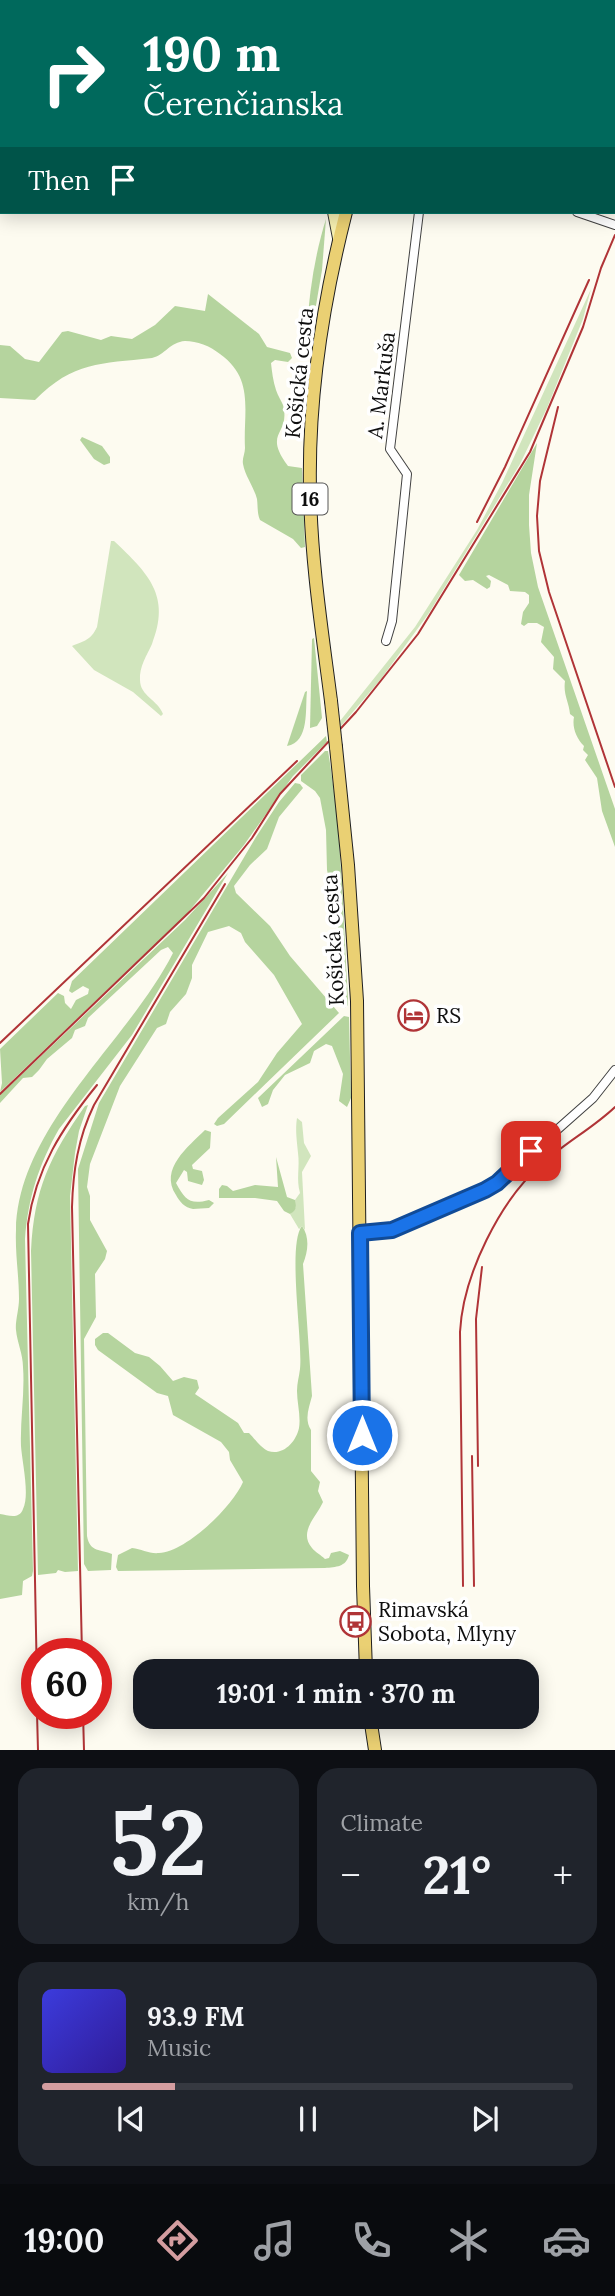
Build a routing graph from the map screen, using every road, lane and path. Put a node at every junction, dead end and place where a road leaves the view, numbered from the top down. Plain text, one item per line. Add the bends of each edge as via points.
1 (334, 214) edge
2 (346, 214) edge
3 (419, 214) edge
4 (586, 214) edge
5 (615, 226) edge
6 (340, 238) junction
7 (386, 642) dead end
8 (615, 1070) edge
9 (360, 1233) junction
10 (365, 1659) edge
11 (372, 1729) edge
12 (375, 1750) edge

1 - 6 street
2 - 6 main road, Košická cesta / 16
3 - 7 street, A. Markuša via 390,449 407,474
4 - 5 street
6 - 9 main road, Košická cesta / 16, bridge via 318,354 310,448 314,566 354,949
8 - 9 street via 593,1098 497,1183 392,1230
9 - 10 main road, Košická cesta / 16
11 - 12 main road

